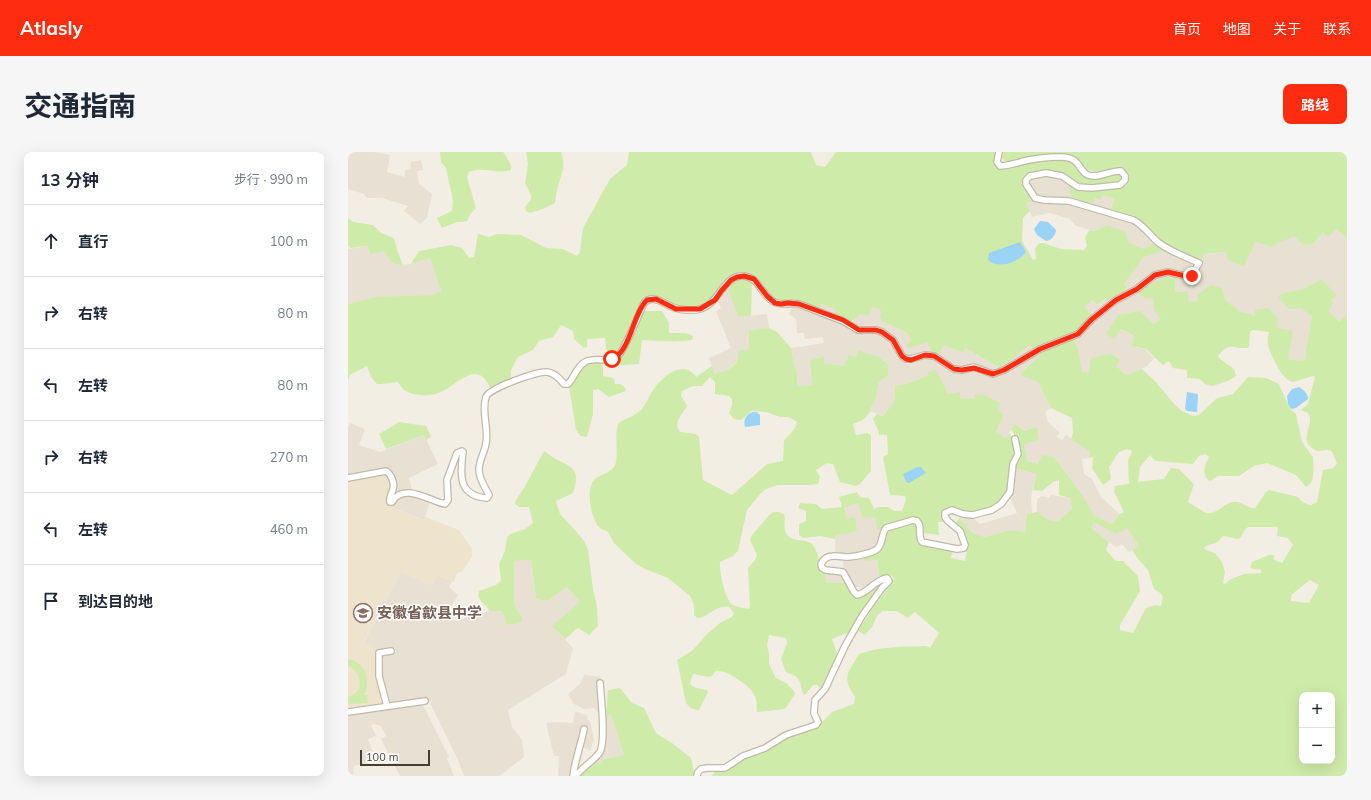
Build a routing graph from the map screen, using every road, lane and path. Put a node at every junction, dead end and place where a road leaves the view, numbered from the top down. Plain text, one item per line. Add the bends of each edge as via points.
1 (999, 152) edge
2 (1015, 438) dead end
3 (348, 478) edge
4 (391, 650) dead end
5 (600, 683) dead end
6 (425, 701) dead end
7 (387, 706) junction
8 (348, 712) edge
9 (584, 730) dead end
10 (574, 776) edge
11 (697, 776) edge

1 - 3 street via 997,162 1002,166 1034,159 1064,157 1076,162 1088,175 1098,176 1111,171 1121,171 1125,180 1120,185 1078,187 1062,176 1046,172 1030,176 1026,184 1035,198 1040,200 1069,201 1134,220 1161,244 1200,263 1190,277 1168,272 1155,275 1137,289 1116,300 1078,334 1040,349 993,374 974,368 954,369 934,356 906,359 893,340 882,332 858,330 843,320 799,304 778,304 767,296 754,279 737,277 731,280 715,300 700,309 676,309 656,299 647,300 618,356 584,362 568,384 564,384 554,374 543,372 513,381 489,393 485,410 487,442 479,469 487,498 471,493 464,486 460,475 462,451 457,453 448,477 448,500 445,504 409,493 398,495 390,502 393,488 391,476 386,471
2 - 11 street via 1018,454 1013,464 1010,492 1001,504 992,510 973,515 952,510 946,513 948,521 960,531 964,548 922,542 919,537 920,524 913,520 886,528 875,551 824,559 822,568 843,572 857,595 863,594 881,579 887,578 890,581 862,616 825,690 816,700 814,713 818,723 816,726 786,735 725,768 701,769
4 - 7 street via 379,653 379,676
5 - 10 street via 603,715 601,748
6 - 7 street
7 - 8 street
9 - 10 street via 575,760

